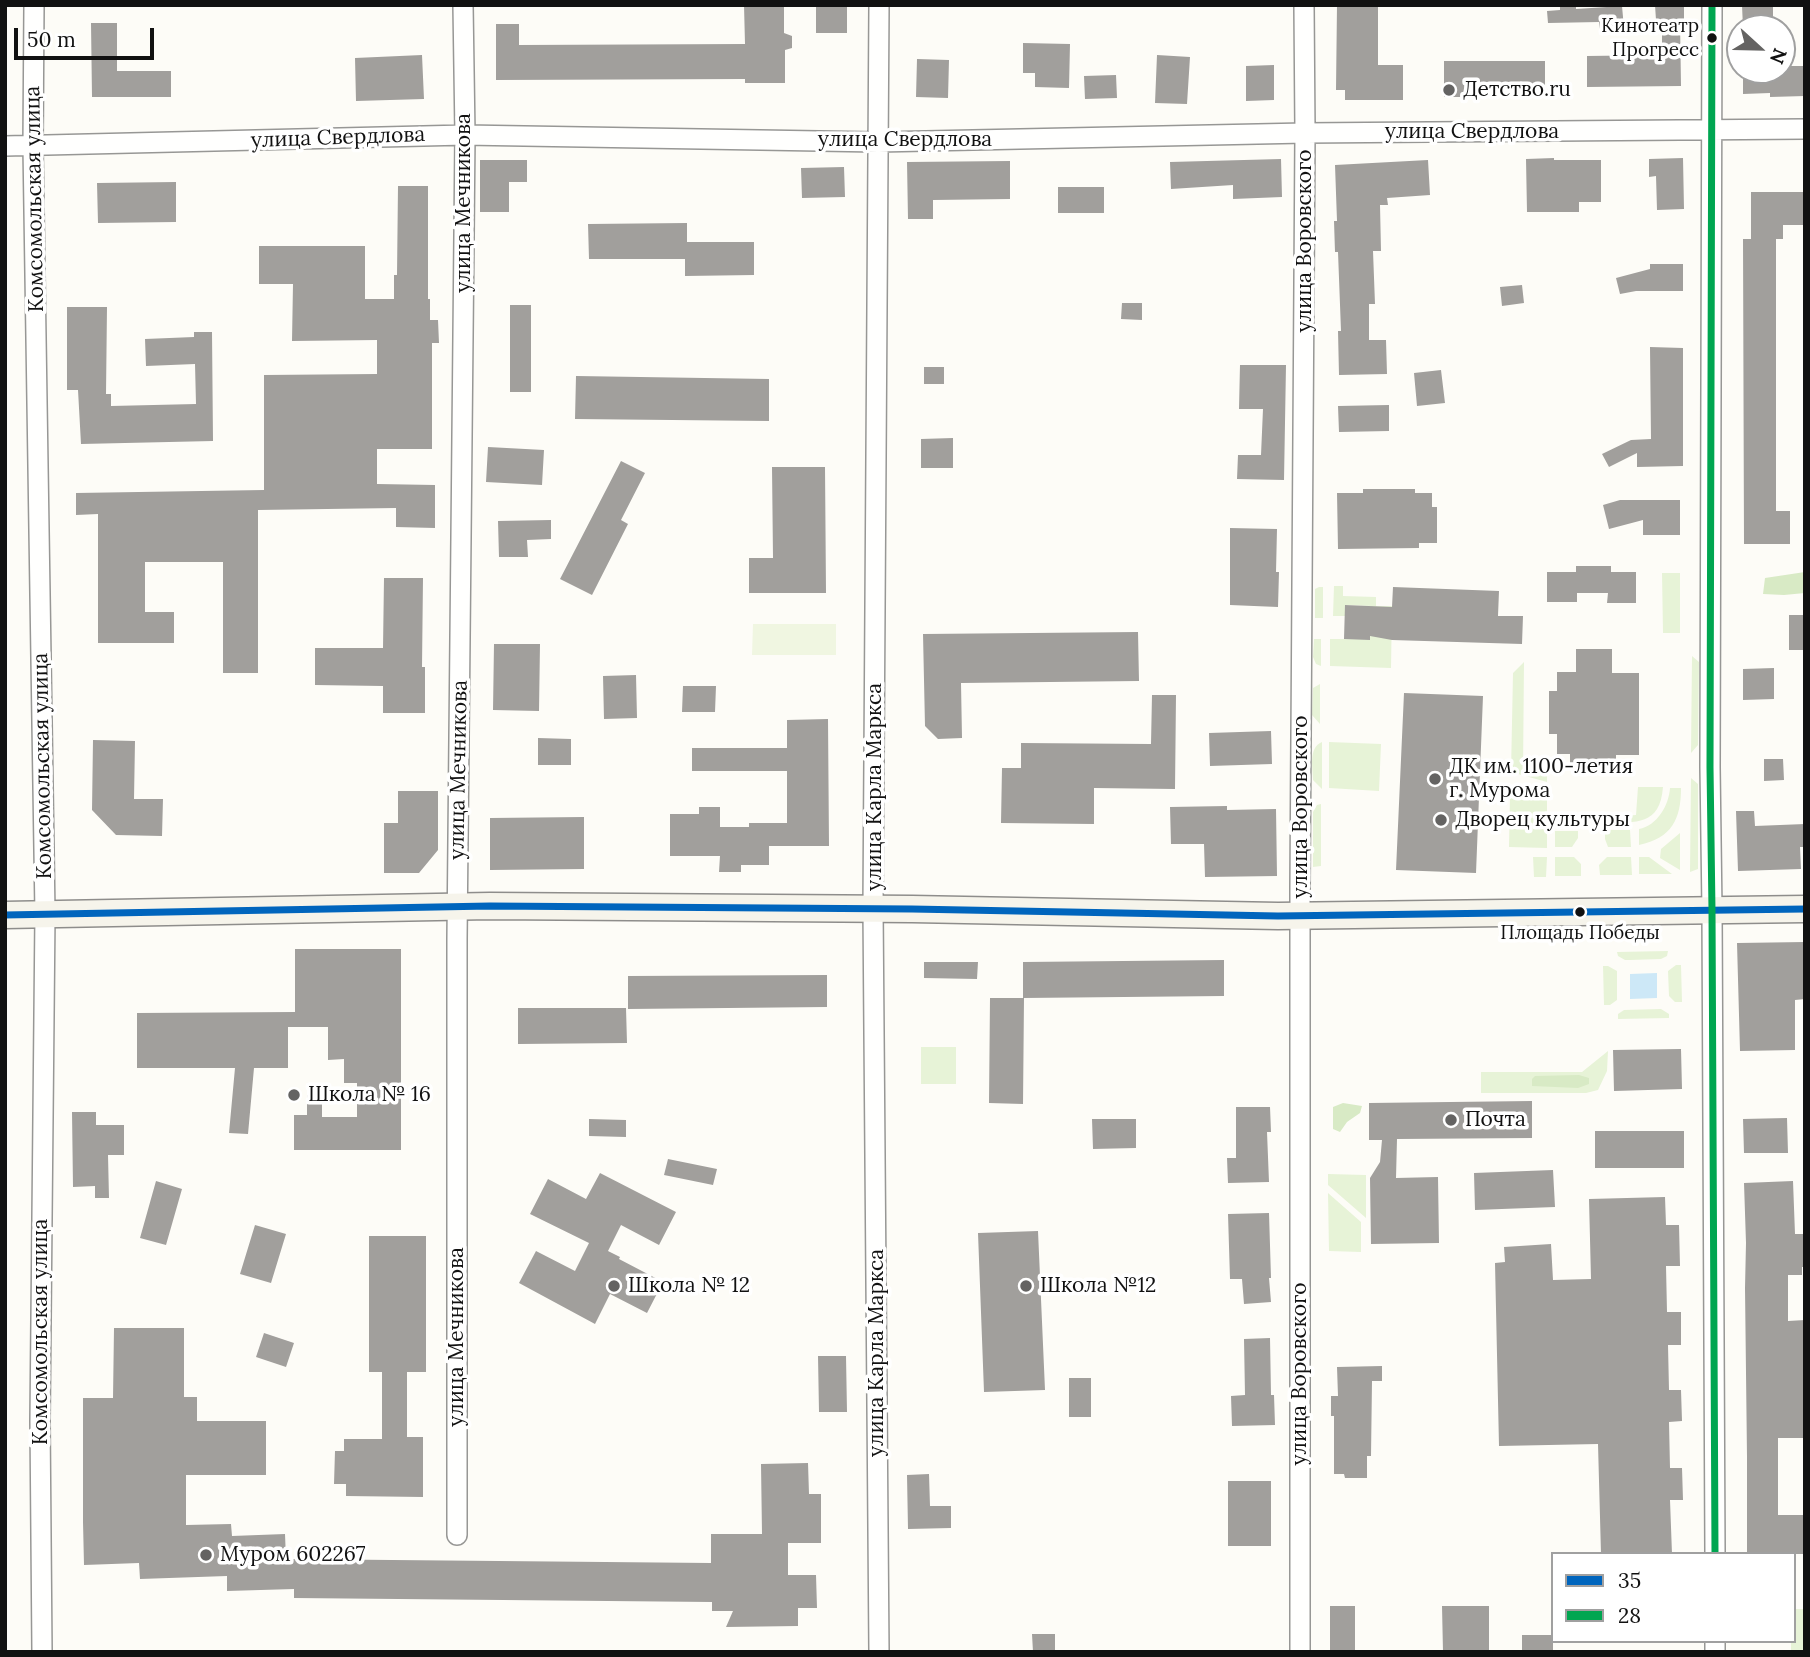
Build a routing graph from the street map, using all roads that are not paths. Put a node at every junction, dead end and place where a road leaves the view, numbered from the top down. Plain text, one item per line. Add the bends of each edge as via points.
1 (34, 5) edge
2 (463, 5) edge
3 (879, 5) edge
4 (1304, 5) edge
5 (1713, 5) edge
6 (1805, 129) edge
7 (1712, 130) junction
8 (1306, 133) junction
9 (465, 135) junction
10 (878, 142) junction
11 (5, 146) edge
12 (33, 146) junction
13 (457, 907) junction
14 (873, 908) junction
15 (1805, 909) edge
16 (1712, 910) junction
17 (45, 914) junction
18 (5, 915) edge
19 (1300, 916) junction
20 (457, 1535) dead end
21 (1715, 1552) edge
22 (42, 1652) edge
23 (879, 1652) edge
24 (1300, 1652) edge

1 - 12 street, Комсомольская улица
2 - 9 street, улица Мечникова
3 - 10 street, улица Карла Маркса
4 - 8 street, улица Воровского
5 - 7 street
6 - 7 street, улица Свердлова
7 - 8 street, улица Свердлова
7 - 16 street
8 - 10 street, улица Свердлова
8 - 19 street, улица Воровского
9 - 10 street, улица Свердлова
9 - 12 street, улица Свердлова
9 - 13 street, улица Мечникова
10 - 14 street, улица Карла Маркса
11 - 12 street, улица Свердлова
12 - 17 street, Комсомольская улица
13 - 14 street
13 - 17 street
13 - 20 street, улица Мечникова
14 - 19 street
14 - 23 street, улица Карла Маркса
15 - 16 street
16 - 19 street
16 - 21 street
17 - 18 street
17 - 22 street, Комсомольская улица
19 - 24 street, улица Воровского

